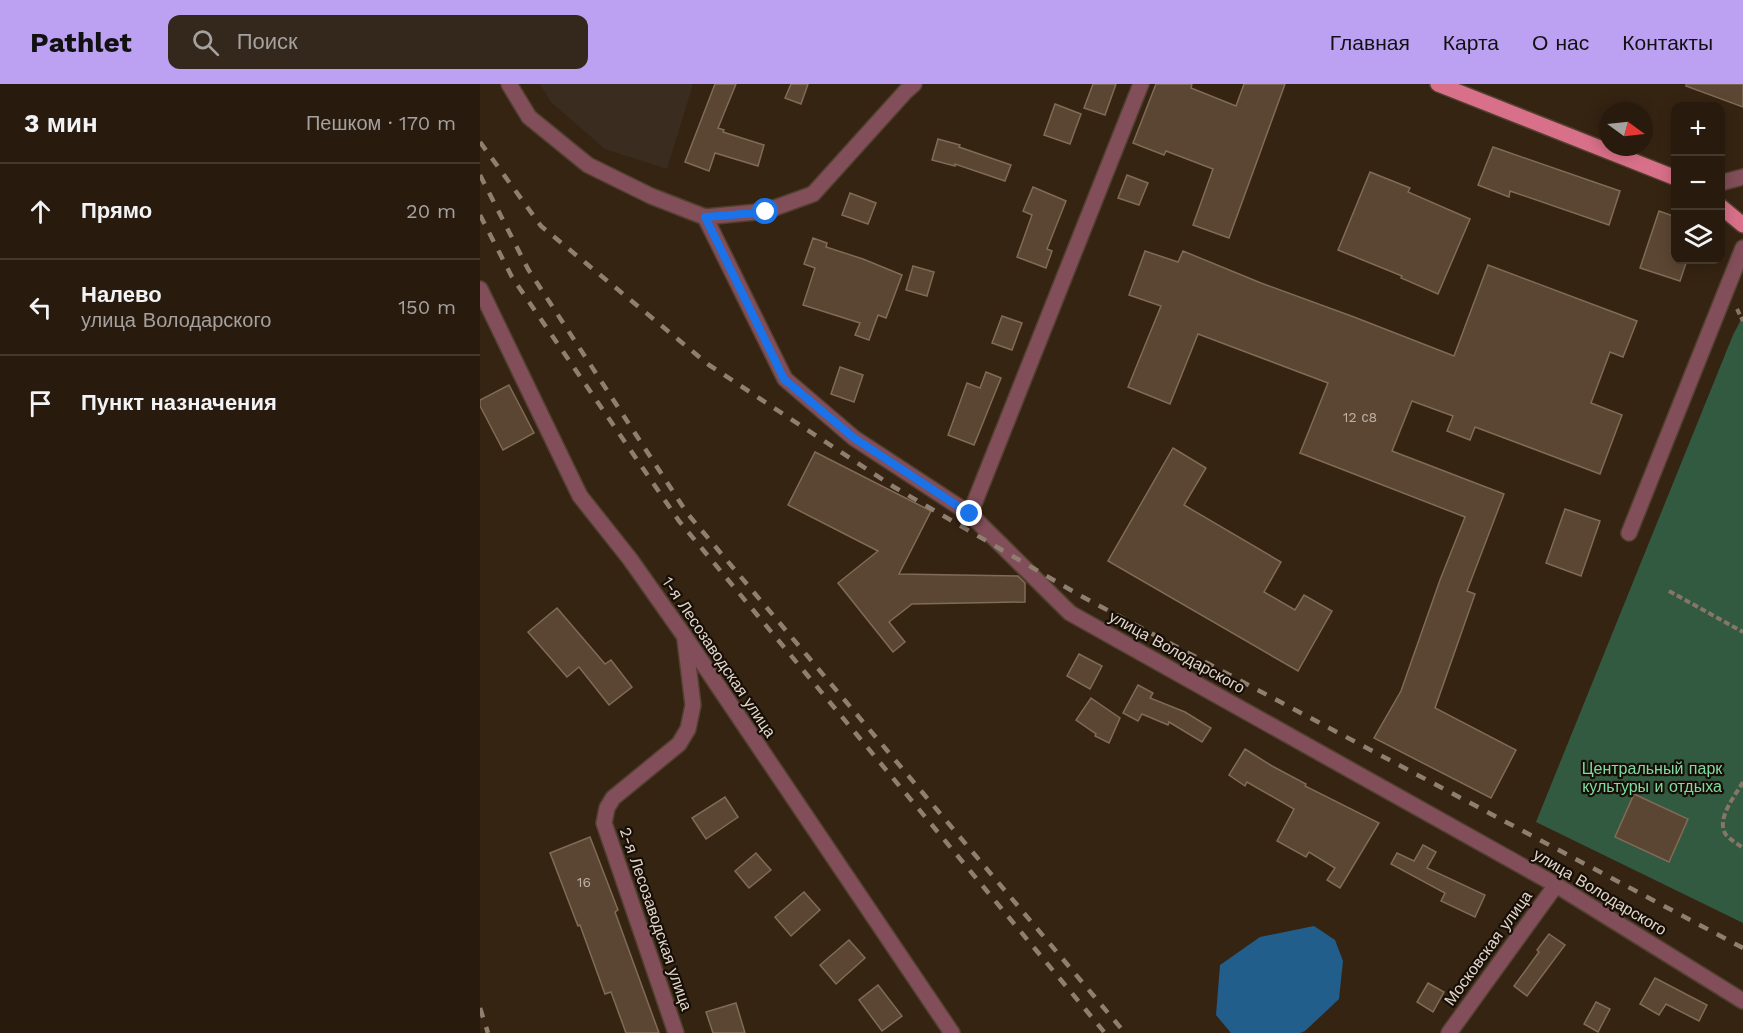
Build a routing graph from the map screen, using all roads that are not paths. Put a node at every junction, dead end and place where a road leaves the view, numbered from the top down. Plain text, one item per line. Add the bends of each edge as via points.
1 (509, 84) edge
2 (1141, 84) edge
3 (1438, 84) edge
4 (909, 86) edge
5 (1671, 176) edge
6 (1743, 177) edge
7 (1725, 182) edge
8 (1725, 210) edge
9 (705, 217) junction
10 (1743, 225) edge
11 (1743, 248) edge
12 (480, 289) edge
13 (970, 514) junction
14 (1629, 533) dead end
15 (685, 637) junction
16 (1556, 885) junction
17 (1743, 1001) edge
18 (676, 1033) edge
19 (952, 1033) edge
20 (1449, 1033) edge

1 - 9 street via 529,117 588,165
2 - 13 street
3 - 5 main road
4 - 9 street via 813,194 766,212
6 - 7 street
8 - 10 main road
9 - 13 street, улица Володарского via 784,379 854,438
11 - 14 street
12 - 15 street, 1-я Лесозаводская улица via 580,496
13 - 16 street, улица Володарского via 1071,613
15 - 18 street, 2-я Лесозаводская улица via 693,705 688,729 679,744 613,798 604,823
15 - 19 street, 1-я Лесозаводская улица
16 - 17 street, улица Володарского
16 - 20 street, Московская улица

